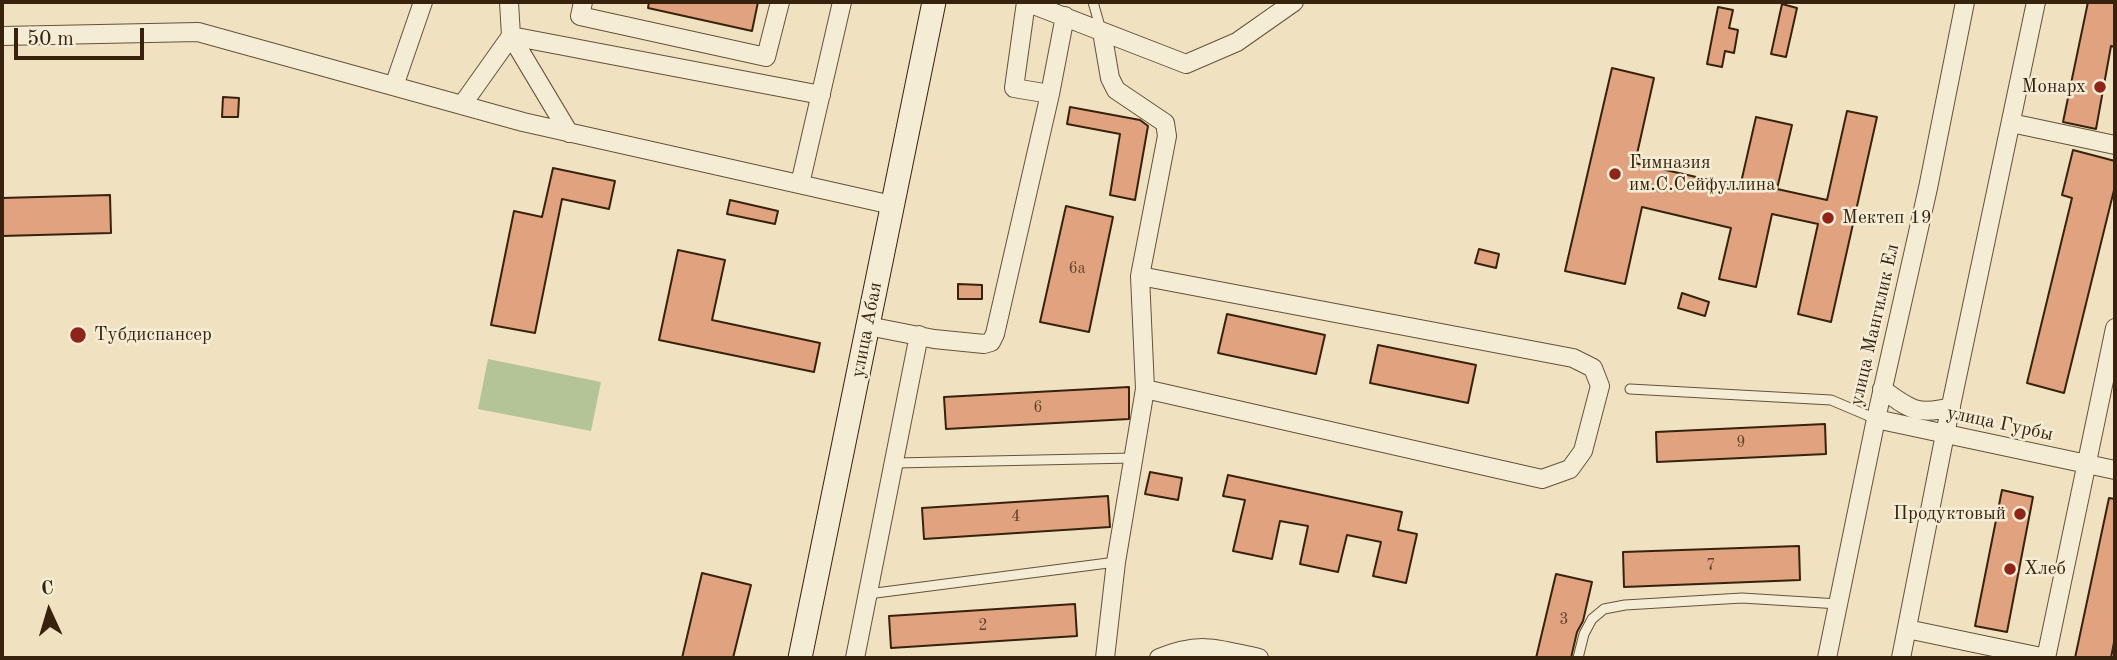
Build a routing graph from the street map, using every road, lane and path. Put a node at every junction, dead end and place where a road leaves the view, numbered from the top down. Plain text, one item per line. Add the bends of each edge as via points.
1 (423, 2) edge
2 (509, 2) edge
3 (583, 2) edge
4 (780, 2) edge
5 (842, 2) edge
6 (933, 2) edge
7 (1026, 2) edge
8 (1093, 2) edge
9 (1294, 2) edge
10 (1965, 2) edge
11 (2036, 2) edge
12 (1065, 16) junction
13 (1102, 32) junction
14 (2, 36) edge
15 (511, 36) junction
16 (394, 86) junction
17 (1050, 94) junction
18 (821, 95) junction
19 (461, 105) junction
20 (2011, 123) junction
21 (569, 133) junction
22 (2115, 145) edge
23 (800, 184) junction
24 (892, 205) junction
25 (1140, 276) junction
26 (868, 327) junction
27 (2115, 328) edge
28 (919, 335) junction
29 (1145, 389) junction
30 (1630, 389) dead end
31 (1882, 389) junction
32 (1951, 407) junction
33 (1876, 419) junction
34 (1945, 434) junction
35 (1133, 458) junction
36 (895, 463) junction
37 (2086, 464) junction
38 (2115, 470) edge
39 (1116, 562) junction
40 (868, 594) junction
41 (1839, 604) junction
42 (1907, 629) junction
43 (800, 658) edge
44 (855, 658) edge
45 (1105, 658) edge
46 (1159, 658) edge
47 (1259, 658) edge
48 (1578, 658) edge
49 (1827, 658) edge
50 (1901, 658) edge
51 (2046, 658) edge

1 - 16 street
2 - 15 street
3 - 4 street via 580,16 766,57
5 - 18 street
6 - 24 street, улица Абая
7 - 12 street
7 - 17 street via 1014,88
8 - 13 lane
9 - 13 street via 1237,42 1186,64
10 - 31 street, улица Мангилик Ел
11 - 20 street
12 - 13 street
12 - 17 street
13 - 25 street via 1116,90 1166,123
14 - 16 street via 198,32
15 - 18 street
15 - 19 street
15 - 21 street
16 - 19 street
17 - 28 street via 991,342
18 - 23 street
19 - 21 street
20 - 22 street
20 - 32 street
21 - 23 street
23 - 24 street
24 - 26 street, улица Абая
25 - 29 street
25 - 29 street via 1573,358 1593,368 1600,386 1583,451 1570,469 1542,479
26 - 28 street
26 - 43 street, улица Абая
27 - 37 street
28 - 36 street
29 - 35 street
30 - 33 lane via 1832,400
31 - 32 street via 1910,409 1922,412
31 - 33 street, улица Мангилик Ел
32 - 34 street
33 - 34 street, улица Гурбы
33 - 41 street, улица Мангилик Ел
34 - 37 street, улица Гурбы
34 - 42 street
35 - 36 lane
35 - 39 street
36 - 40 street
37 - 38 street, улица Гурбы
37 - 51 street
39 - 40 lane
39 - 45 street
40 - 44 street
41 - 48 lane via 1742,598 1604,609 1588,626
41 - 49 street, улица Мангилик Ел
42 - 50 street
42 - 51 street
46 - 47 street via 1201,646

